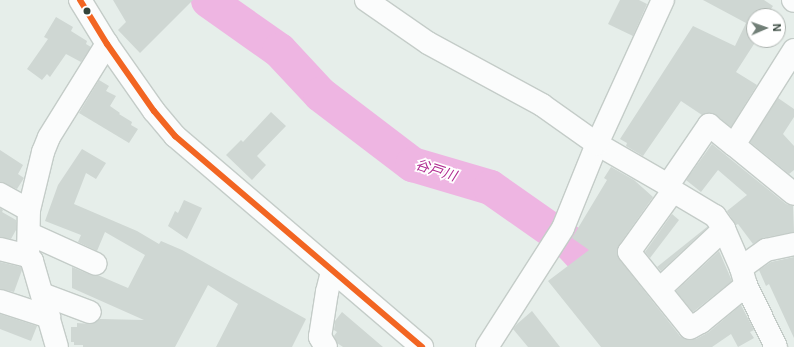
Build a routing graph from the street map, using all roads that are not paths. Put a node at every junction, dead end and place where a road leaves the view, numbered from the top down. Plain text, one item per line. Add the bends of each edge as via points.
1 (80, 0) edge
2 (366, 0) edge
3 (663, 0) edge
4 (107, 44) junction
5 (794, 50) edge
6 (597, 144) junction
7 (734, 145) junction
8 (671, 188) junction
9 (0, 194) edge
10 (794, 194) edge
11 (29, 210) junction
12 (724, 229) junction
13 (30, 234) junction
14 (794, 244) edge
15 (0, 249) edge
16 (28, 256) junction
17 (96, 264) dead end
18 (332, 272) junction
19 (744, 277) junction
20 (660, 289) junction
21 (42, 294) junction
22 (0, 301) edge
23 (90, 312) dead end
24 (49, 317) junction
25 (57, 347) edge
26 (326, 347) edge
27 (422, 347) edge
28 (487, 347) edge
29 (776, 347) edge

1 - 4 street
2 - 6 street via 428,43 542,105
3 - 6 street
4 - 11 street via 49,137
4 - 18 street via 154,111 175,136
5 - 7 street
6 - 8 street
6 - 28 street via 562,228
7 - 8 street via 709,125
7 - 10 street
8 - 12 street via 715,216
8 - 20 street via 629,252
9 - 11 street
11 - 13 street
12 - 19 street
12 - 20 street
13 - 16 street
13 - 17 street
14 - 19 street via 766,250
15 - 16 street
16 - 21 street via 32,261
18 - 26 street via 320,337
18 - 27 street
19 - 20 street via 701,322 690,328
19 - 29 street
21 - 23 street
21 - 24 street
22 - 24 street
24 - 25 street

